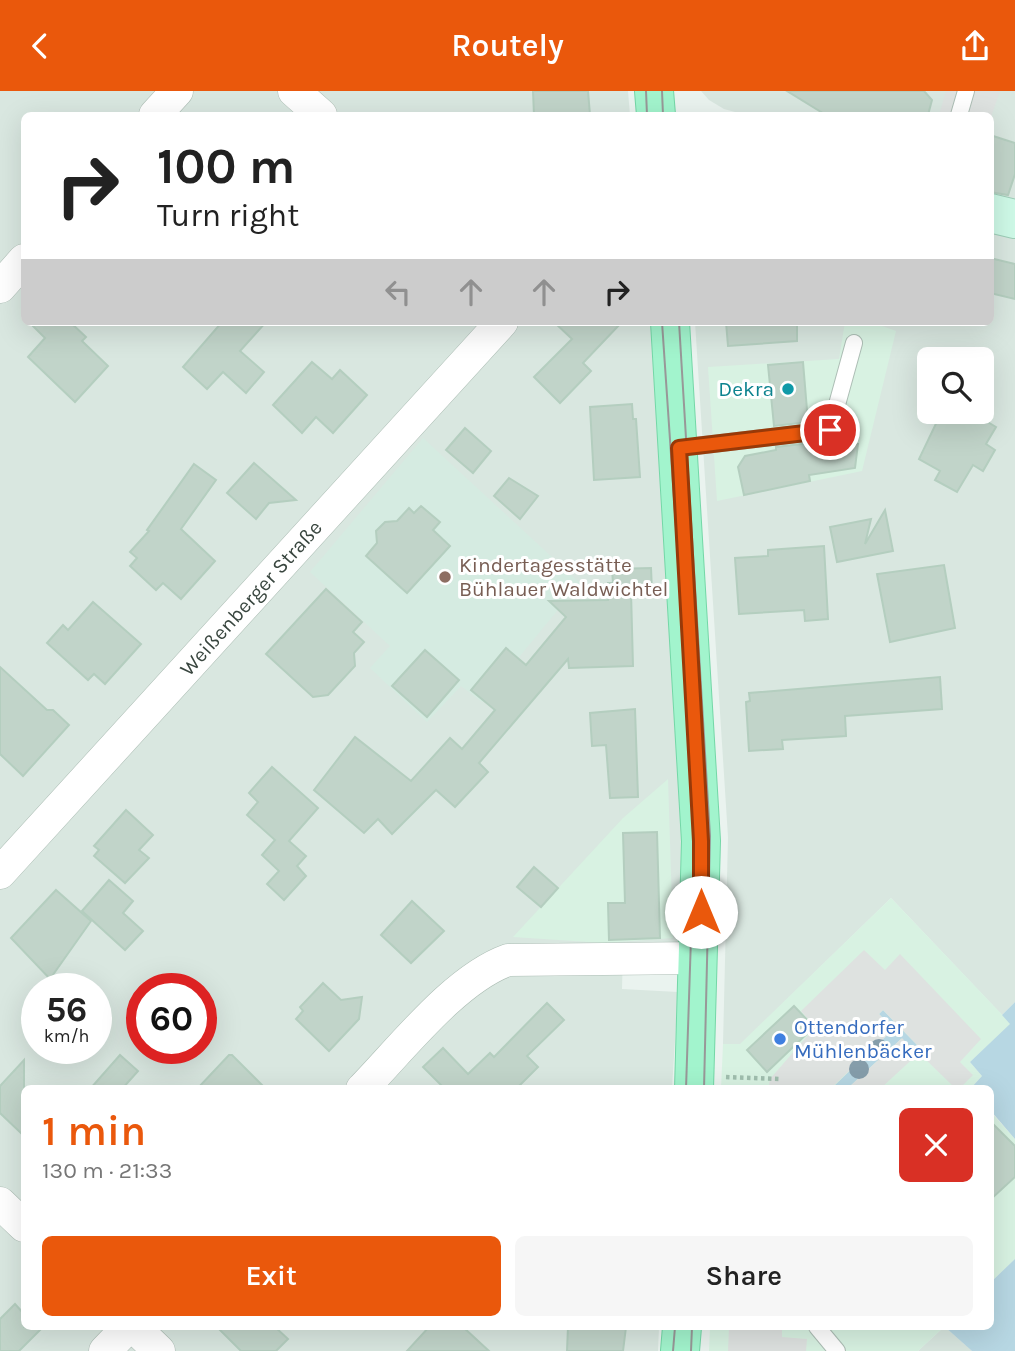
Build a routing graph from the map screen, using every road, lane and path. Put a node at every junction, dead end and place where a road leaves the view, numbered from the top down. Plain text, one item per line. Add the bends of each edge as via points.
1 (177, 91) edge
2 (294, 91) edge
3 (654, 91) edge
4 (966, 91) edge
5 (158, 112) edge
6 (318, 112) edge
7 (656, 112) edge
8 (960, 112) edge
9 (994, 214) edge
10 (1015, 219) edge
11 (21, 263) edge
12 (0, 287) edge
13 (498, 326) edge
14 (670, 326) edge
15 (854, 343) dead end
16 (679, 448) junction
17 (0, 873) edge
18 (700, 958) junction
19 (781, 1079) dead end
20 (694, 1082) edge
21 (366, 1085) edge
22 (0, 1203) edge
23 (21, 1223) edge
24 (125, 1330) edge
25 (137, 1330) edge
26 (682, 1330) edge
27 (820, 1330) edge
28 (105, 1351) edge
29 (159, 1351) edge
30 (680, 1351) edge
31 (837, 1351) edge

1 - 5 street
2 - 6 street
3 - 7 main road
4 - 8 lane
9 - 10 main road
11 - 12 street
13 - 17 street, Weißenberger Straße
14 - 16 main road
15 - 16 lane via 830,430
16 - 18 main road via 701,841
18 - 20 main road
18 - 21 street via 508,960 485,968
19 - 20 path
22 - 23 street
24 - 28 street
25 - 29 street
26 - 30 main road
27 - 31 lane

